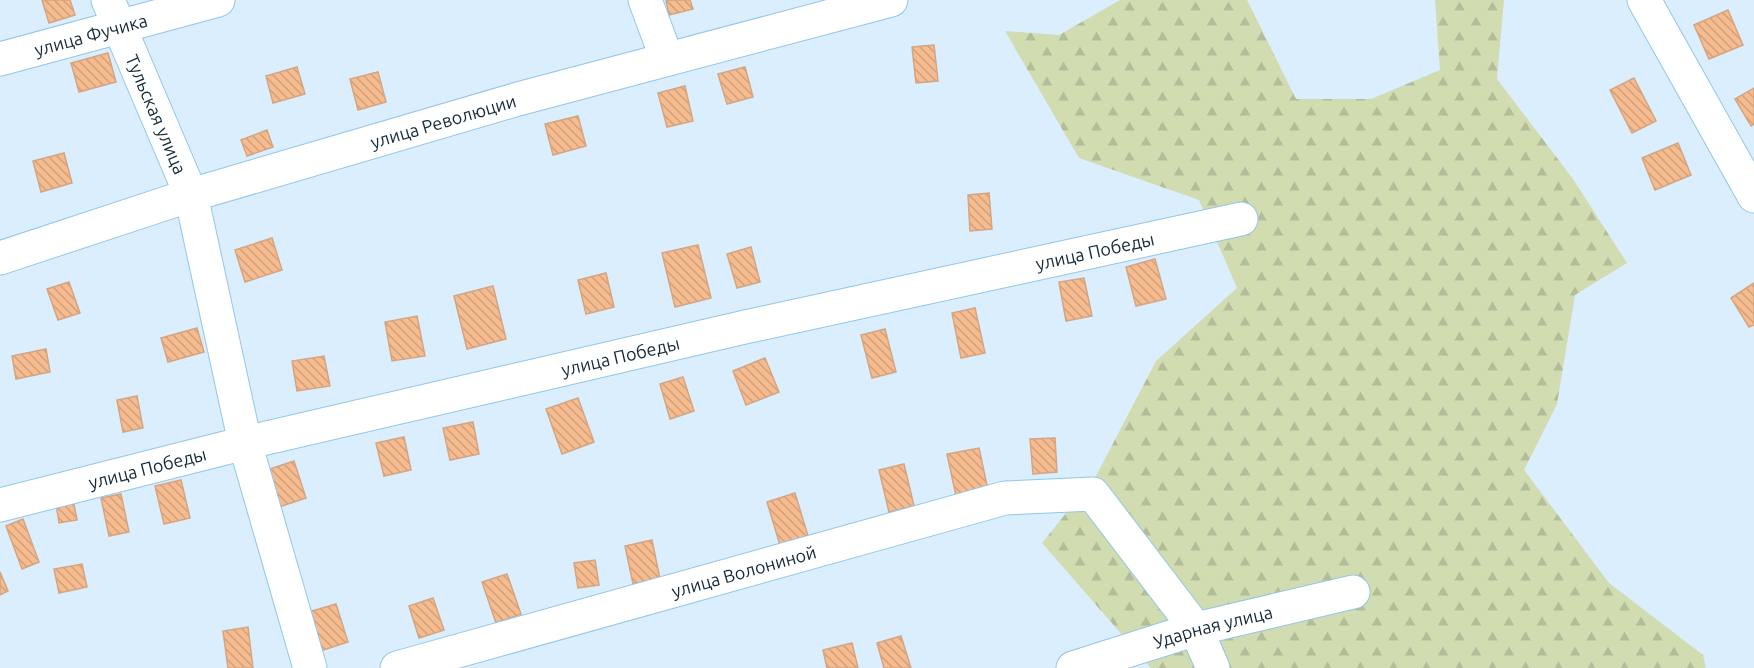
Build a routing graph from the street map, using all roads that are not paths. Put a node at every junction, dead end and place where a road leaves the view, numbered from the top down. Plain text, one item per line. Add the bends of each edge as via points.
1 (218, 0) edge
2 (645, 0) edge
3 (891, 0) edge
4 (1644, 0) edge
5 (113, 13) edge
6 (0, 59) edge
7 (667, 59) junction
8 (191, 195) junction
9 (1754, 196) edge
10 (1241, 219) dead end
11 (0, 258) edge
12 (245, 443) junction
13 (0, 505) edge
14 (1353, 592) dead end
15 (1196, 629) junction
16 (310, 668) edge
17 (397, 668) edge
18 (1073, 668) edge
19 (1213, 668) edge

1 - 5 street, улица Фучика
2 - 7 street
3 - 7 street, улица Революции
4 - 9 street
5 - 6 street, улица Фучика
5 - 8 street, Тульская улица
7 - 8 street, улица Революции
8 - 11 street, улица Революции
8 - 12 street, Тульская улица
10 - 12 street, улица Победы via 745,327
12 - 13 street, улица Победы
12 - 16 street, Тульская улица
14 - 15 street, Ударная улица
15 - 17 street, улица Волониной via 1093,494 1005,498
15 - 18 street, Ударная улица
15 - 19 street

